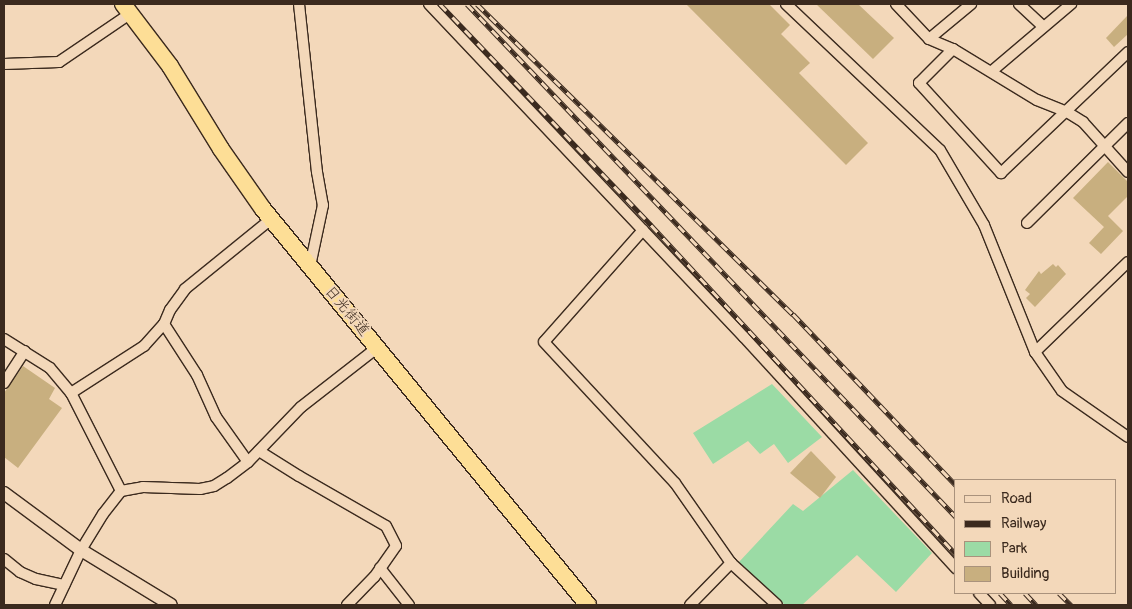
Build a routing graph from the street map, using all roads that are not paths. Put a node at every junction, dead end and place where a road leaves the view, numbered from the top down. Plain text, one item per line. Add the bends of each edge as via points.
1 (299, 4) edge
2 (429, 4) edge
3 (786, 4) edge
4 (896, 4) edge
5 (971, 4) edge
6 (1019, 4) edge
7 (1071, 4) edge
8 (127, 8) edge
9 (1043, 26) junction
10 (928, 39) junction
11 (953, 49) junction
12 (1128, 52) edge
13 (4, 64) edge
14 (992, 71) junction
15 (1067, 112) junction
16 (1128, 123) edge
17 (1105, 146) junction
18 (1128, 172) edge
19 (272, 219) junction
20 (1027, 223) dead end
21 (643, 230) junction
22 (1128, 262) edge
23 (310, 266) junction
24 (164, 324) junction
25 (4, 339) edge
26 (378, 347) junction
27 (25, 351) junction
28 (1035, 352) junction
29 (4, 383) edge
30 (71, 393) junction
31 (1128, 438) edge
32 (258, 451) junction
33 (248, 462) junction
34 (121, 491) junction
35 (4, 493) edge
36 (82, 550) junction
37 (4, 559) edge
38 (731, 563) junction
39 (954, 566) edge
40 (380, 568) junction
41 (64, 585) junction
42 (980, 594) edge
43 (55, 605) edge
44 (171, 605) edge
45 (347, 605) edge
46 (410, 605) edge
47 (588, 605) edge
48 (690, 605) edge
49 (777, 605) edge
50 (990, 605) edge

1 - 23 street via 316,172 323,205
2 - 21 street
3 - 28 street via 940,150 984,225
4 - 10 street
5 - 10 street
6 - 9 street
7 - 9 street
8 - 13 street via 59,62
8 - 19 highway, 日光街道 via 170,66 221,149
9 - 14 street
10 - 11 street
11 - 14 street
11 - 15 street via 920,83 1001,173
12 - 15 street
14 - 15 street via 1037,100
15 - 17 street via 1082,122
16 - 17 street
17 - 18 street
17 - 20 street
19 - 23 highway, 日光街道
19 - 24 street via 186,288
21 - 38 street via 544,342 676,483
21 - 39 street
22 - 28 street
23 - 26 highway, 日光街道
24 - 30 street via 144,346
24 - 33 street via 197,375 216,417
25 - 27 street
26 - 32 street via 301,407
26 - 47 highway, 日光街道
27 - 29 street
27 - 30 street via 50,368
28 - 31 street via 1062,391
30 - 34 street
32 - 33 street
32 - 40 street via 386,526 396,546
33 - 34 street via 207,488 143,487
34 - 36 street
35 - 36 street
36 - 41 street
36 - 44 street
37 - 41 street via 20,572 36,579
38 - 48 street
38 - 49 street
40 - 45 street
40 - 46 street
41 - 43 street
42 - 50 street

